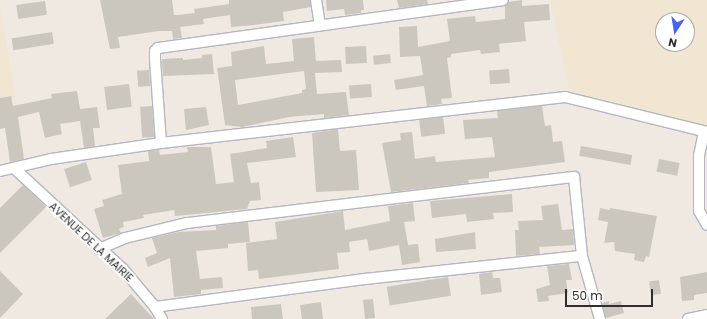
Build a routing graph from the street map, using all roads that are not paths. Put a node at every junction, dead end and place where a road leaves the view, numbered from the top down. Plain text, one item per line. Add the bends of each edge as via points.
1 (316, 0) edge
2 (503, 0) edge
3 (320, 25) junction
4 (706, 132) edge
5 (161, 143) junction
6 (15, 169) junction
7 (0, 171) edge
8 (707, 225) edge
9 (99, 249) junction
10 (582, 256) junction
11 (155, 307) junction
12 (707, 315) edge
13 (162, 319) edge
14 (600, 319) edge
15 (688, 319) edge

1 - 3 street
2 - 3 street
3 - 5 street via 158,48 155,51
4 - 5 street via 565,97
4 - 8 street via 699,155 699,212
5 - 6 street via 51,159
6 - 7 street
6 - 9 street, AVENUE DE LA MAIRIE
9 - 10 street via 125,238 187,222 574,177
9 - 11 street, AVENUE DE LA MAIRIE via 123,269
10 - 11 street via 373,278
10 - 14 street
11 - 13 street, AVENUE DE LA MAIRIE
12 - 15 street

